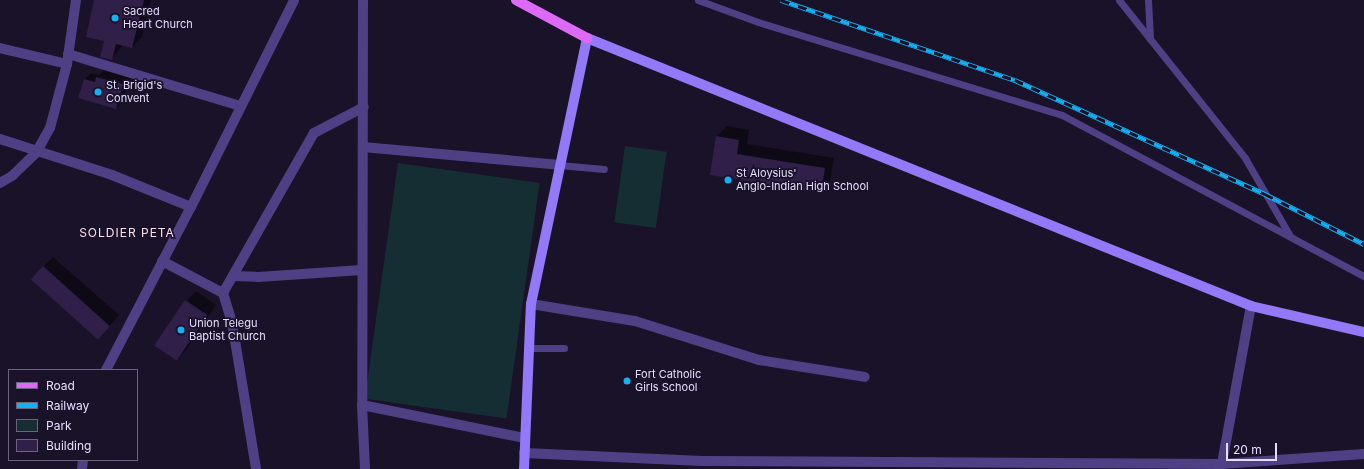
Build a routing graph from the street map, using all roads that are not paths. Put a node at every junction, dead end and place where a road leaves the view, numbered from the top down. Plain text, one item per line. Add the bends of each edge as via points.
1 (76, 0) edge
2 (294, 0) edge
3 (363, 0) edge
4 (516, 0) edge
5 (698, 0) edge
6 (1119, 0) edge
7 (1148, 0) edge
8 (587, 38) junction
9 (1150, 39) junction
10 (0, 48) edge
11 (67, 59) junction
12 (240, 106) junction
13 (364, 107) junction
14 (0, 140) edge
15 (363, 147) junction
16 (36, 153) junction
17 (559, 165) junction
18 (604, 169) dead end
19 (0, 183) edge
20 (191, 207) junction
21 (1290, 237) junction
22 (162, 261) junction
23 (362, 270) junction
24 (233, 276) junction
25 (1364, 276) edge
26 (223, 293) junction
27 (531, 304) junction
28 (1251, 306) junction
29 (1364, 332) edge
30 (529, 348) junction
31 (564, 348) dead end
32 (107, 369) edge
33 (865, 377) dead end
34 (362, 405) junction
35 (524, 438) junction
36 (524, 453) junction
37 (1364, 454) edge
38 (702, 465) edge
39 (1221, 467) edge
40 (256, 469) edge
41 (365, 469) edge
42 (524, 469) edge

1 - 11 street
2 - 12 street
3 - 13 street
4 - 8 main road
5 - 21 lane via 758,22 1062,115
6 - 9 lane
7 - 9 lane
8 - 17 street
8 - 28 street
9 - 21 lane via 1244,158
10 - 11 street
11 - 12 street
11 - 16 street via 50,128
12 - 20 street
13 - 15 street
13 - 24 street via 314,133
14 - 16 street
15 - 17 street
15 - 23 street
16 - 19 street via 12,176
16 - 20 street via 112,175
17 - 18 lane
17 - 27 street
20 - 22 street
21 - 25 lane
22 - 26 street
22 - 32 street
23 - 24 street via 258,277
23 - 34 street
24 - 26 street
26 - 40 street via 232,322
27 - 30 street
27 - 33 street via 635,321 759,360
28 - 29 street
28 - 39 street
30 - 31 lane
30 - 35 street
34 - 35 street
34 - 41 street
35 - 36 street
36 - 38 street
36 - 42 street
37 - 39 street
38 - 39 street

